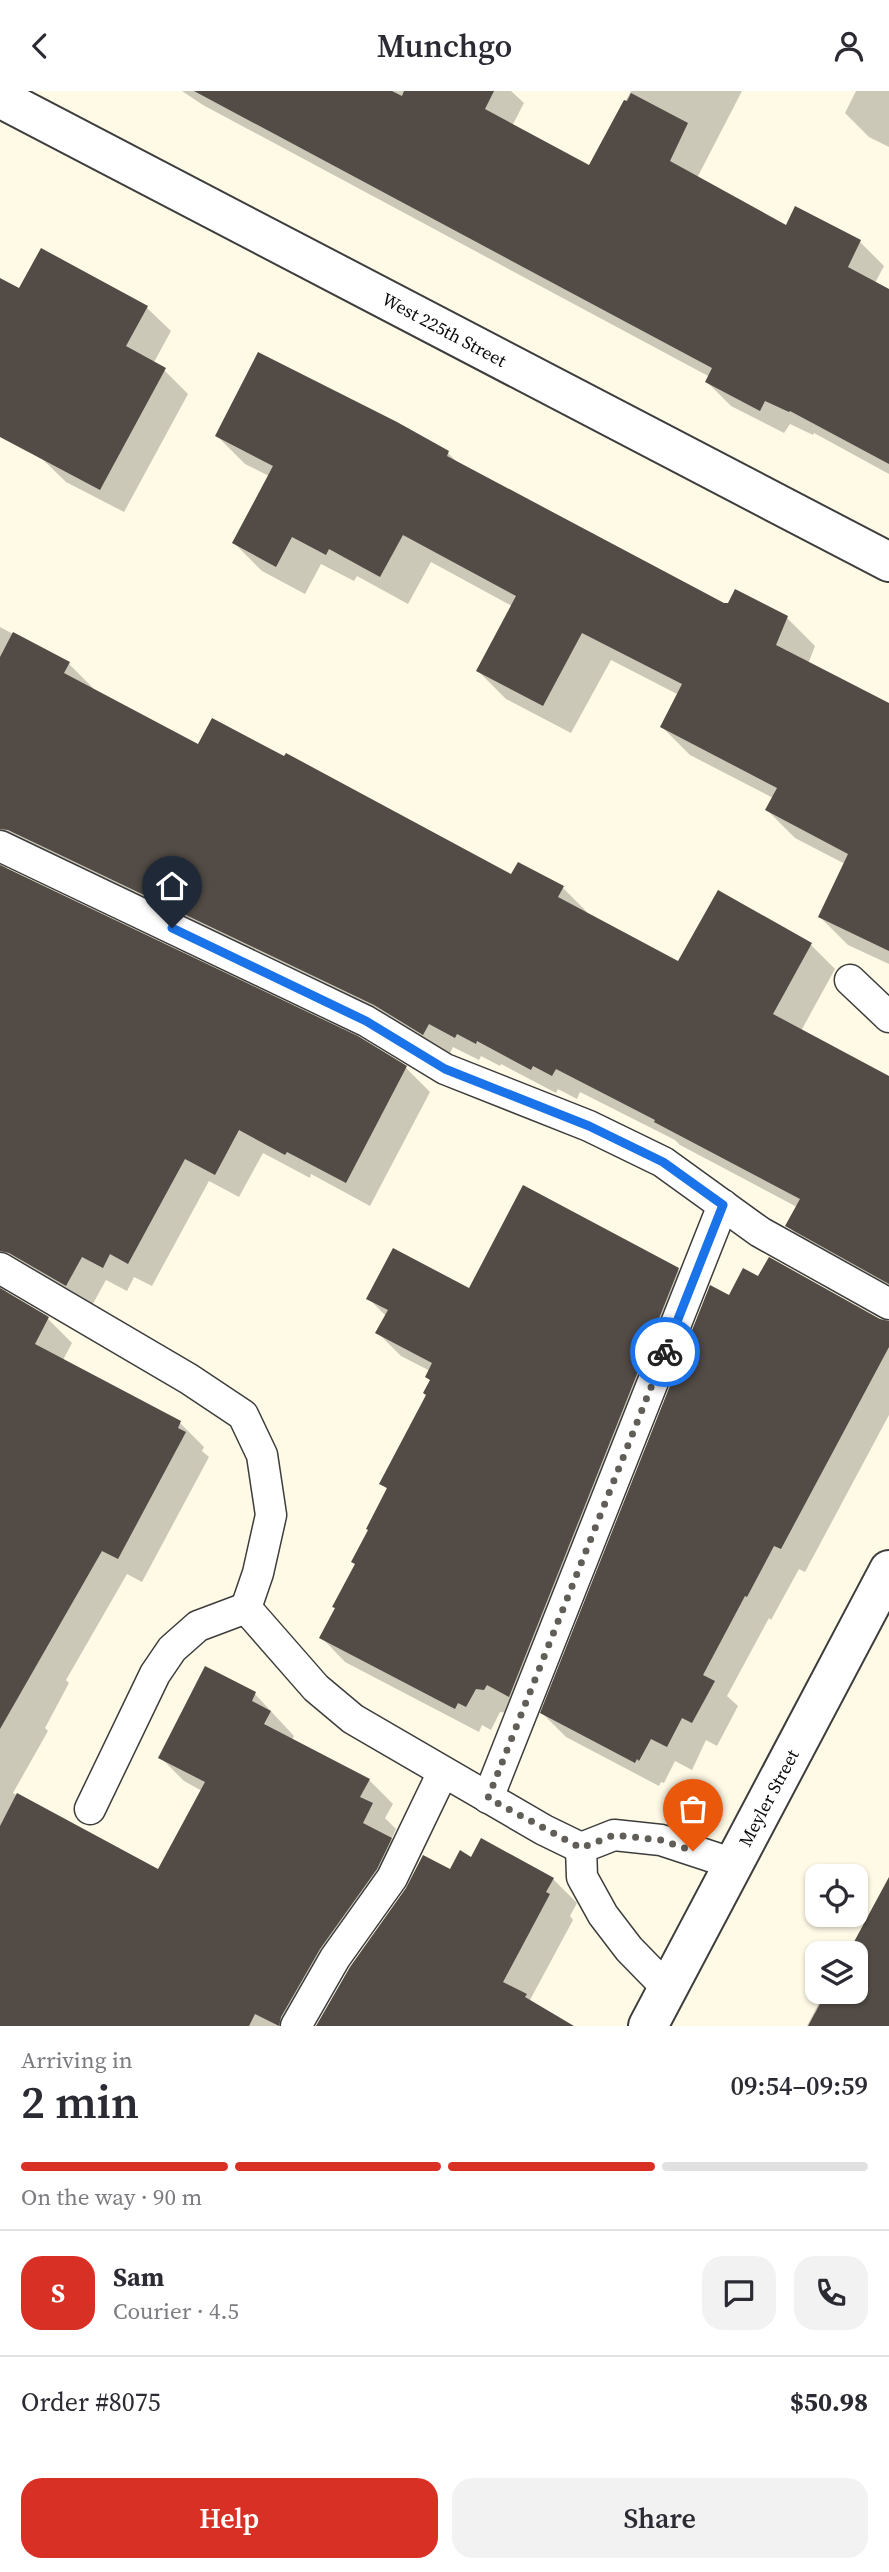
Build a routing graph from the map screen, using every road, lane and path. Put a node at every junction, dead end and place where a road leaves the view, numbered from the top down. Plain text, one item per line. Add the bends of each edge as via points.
1 (0, 98) edge
2 (889, 562) edge
3 (0, 846) edge
4 (850, 980) dead end
5 (889, 1017) edge
6 (723, 1205) junction
7 (0, 1268) edge
8 (889, 1304) edge
9 (889, 1570) edge
10 (246, 1608) junction
11 (443, 1772) junction
12 (488, 1798) junction
13 (90, 1809) dead end
14 (581, 1848) junction
15 (734, 1864) junction
16 (667, 1988) junction
17 (296, 2026) edge
18 (648, 2026) edge

1 - 2 street, West 225th Street
3 - 6 lane via 366,1021 445,1069 589,1126 651,1156
4 - 5 lane
6 - 8 lane via 760,1232
6 - 12 lane
7 - 10 lane via 243,1415 262,1455 271,1514
9 - 15 street, Meyler Street
10 - 11 lane via 316,1688 353,1719
10 - 13 lane via 198,1626 172,1649 155,1674
11 - 12 lane
11 - 17 lane via 392,1878 335,1958
12 - 14 lane
14 - 15 lane via 614,1835 661,1840
14 - 16 lane via 582,1877 603,1915
15 - 16 street, Meyler Street
16 - 18 street, Meyler Street

